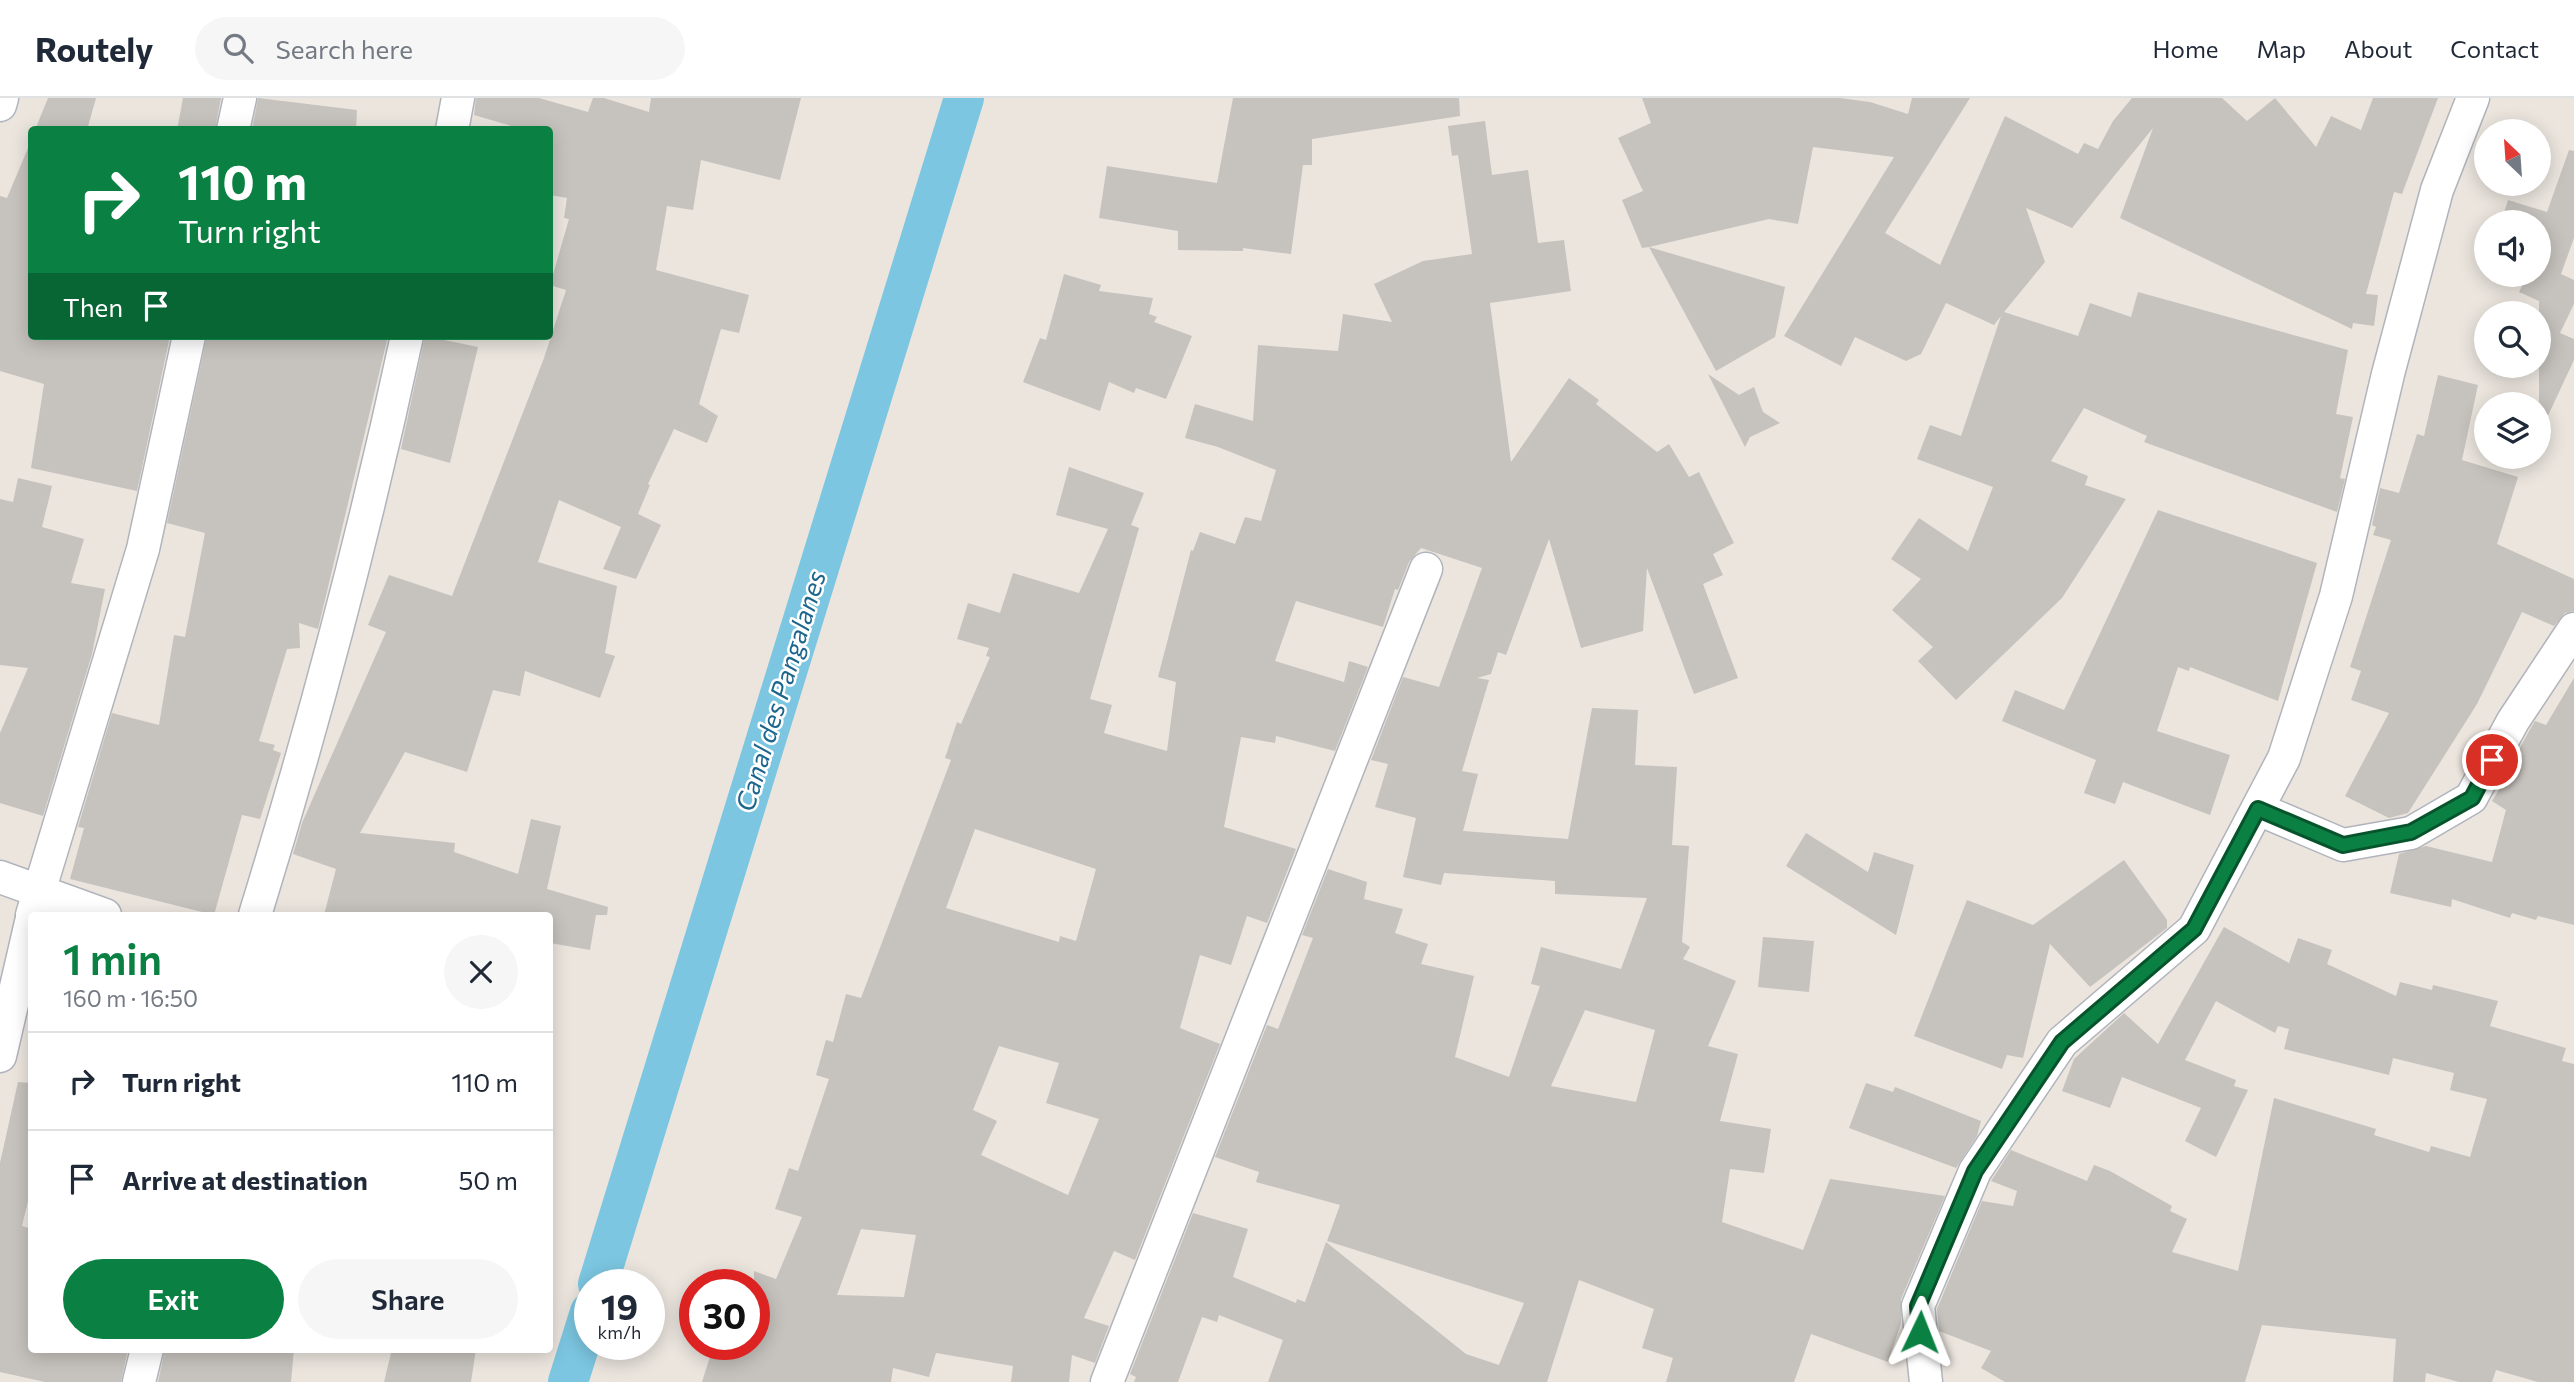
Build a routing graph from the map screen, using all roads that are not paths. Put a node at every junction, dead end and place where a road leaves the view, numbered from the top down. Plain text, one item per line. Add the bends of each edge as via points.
1 (2, 98) edge
2 (240, 98) edge
3 (458, 98) edge
4 (2473, 98) edge
5 (0, 105) edge
6 (234, 126) edge
7 (453, 126) edge
8 (187, 340) edge
9 (406, 340) edge
10 (1426, 569) dead end
11 (2574, 629) edge
12 (2258, 809) junction
13 (0, 877) edge
14 (34, 908) edge
15 (75, 912) edge
16 (256, 912) edge
17 (28, 934) edge
18 (0, 1056) edge
19 (146, 1353) edge
20 (139, 1382) edge
21 (1107, 1382) edge
22 (1926, 1382) edge

1 - 5 street
2 - 6 street
3 - 7 street
4 - 12 street via 2437,190 2336,596 2284,758
8 - 14 street via 143,549
9 - 16 street via 365,526 305,755
10 - 21 street
11 - 12 street via 2512,721 2472,798 2423,826 2343,845
12 - 22 street via 2194,929 2062,1042 1975,1171 1918,1306
13 - 14 street
14 - 15 street
17 - 18 street
19 - 20 street

